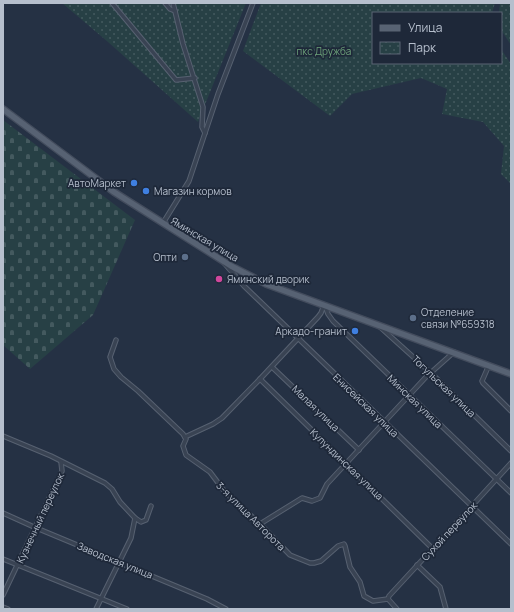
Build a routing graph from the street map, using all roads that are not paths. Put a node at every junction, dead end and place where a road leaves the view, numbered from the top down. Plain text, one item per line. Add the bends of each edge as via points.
1 (112, 3) edge
2 (165, 3) edge
3 (173, 3) edge
4 (253, 3) edge
5 (175, 11) junction
6 (195, 78) junction
7 (3, 109) edge
8 (205, 134) junction
9 (162, 224) junction
10 (224, 262) junction
11 (324, 304) junction
12 (375, 323) junction
13 (298, 339) junction
14 (116, 340) dead end
15 (454, 352) junction
16 (489, 366) junction
17 (272, 367) junction
18 (431, 373) junction
19 (511, 374) edge
20 (260, 379) junction
21 (410, 395) junction
22 (511, 411) edge
23 (384, 423) junction
24 (3, 436) edge
25 (185, 436) junction
26 (359, 450) junction
27 (511, 451) edge
28 (61, 462) junction
29 (511, 463) edge
30 (346, 464) junction
31 (496, 479) junction
32 (511, 493) edge
33 (151, 506) dead end
34 (472, 508) junction
35 (3, 513) edge
36 (135, 518) junction
37 (260, 524) junction
38 (34, 528) junction
39 (511, 544) edge
40 (433, 549) junction
41 (3, 559) edge
42 (118, 562) junction
43 (18, 565) junction
44 (418, 565) junction
45 (3, 595) edge
46 (101, 598) junction
47 (388, 599) junction
48 (3, 606) edge
49 (8, 609) edge
50 (96, 609) edge
51 (127, 609) edge
52 (226, 609) edge
53 (397, 609) edge
54 (446, 609) edge

1 - 6 street via 176,80
2 - 5 street
3 - 5 street
4 - 8 street
5 - 6 street
6 - 8 street via 203,107 202,127
7 - 9 main road, Яминская улица via 114,192
8 - 9 street via 189,181
9 - 10 main road, Яминская улица
10 - 11 main road, Яминская улица via 266,284
10 - 13 street, Енисейская улица via 244,286
11 - 12 main road, Яминская улица
11 - 13 street via 320,315
11 - 21 street, Минская улица via 333,321
12 - 15 main road, Яминская улица
12 - 18 street, Тогульская улица
13 - 17 street
13 - 23 street, Енисейская улица
14 - 25 street via 110,357 116,372
15 - 16 main road, Яминская улица
15 - 18 street
16 - 19 main road, Яминская улица
16 - 22 street via 483,383
17 - 20 street
17 - 26 street, Малая улица
18 - 21 street
18 - 27 street, Тогульская улица
20 - 25 street via 217,422
20 - 30 street, Кулундинская улица
21 - 23 street
21 - 31 street, Минская улица
23 - 26 street
23 - 34 street, Енисейская улица
24 - 28 street
25 - 37 street, 3-я улица Авторота via 183,446 186,455 207,469 225,492
26 - 30 street
28 - 36 street via 107,485
28 - 38 street, Кузнечный переулок via 62,471
29 - 31 street, Сухой переулок
30 - 37 street via 327,484 318,500 312,502 302,498
30 - 40 street, Кулундинская улица
31 - 32 street, Минская улица
31 - 34 street, Сухой переулок
33 - 36 street via 146,520 140,522
34 - 39 street, Енисейская улица
34 - 40 street, Сухой переулок
35 - 38 street, Заводская улица
36 - 42 street via 131,538
37 - 47 street, 3-я улица Авторота via 290,555 310,563 321,561 344,544 350,567 360,582 364,596 373,601
38 - 42 street, Заводская улица
38 - 43 street, Кузнечный переулок
40 - 44 street, Сухой переулок
41 - 43 street
42 - 46 street
42 - 52 street, Заводская улица
43 - 45 street, Кузнечный переулок
43 - 46 street
44 - 47 street, Сухой переулок
44 - 54 street via 440,587
46 - 50 street
46 - 51 street
47 - 53 street
48 - 49 street

